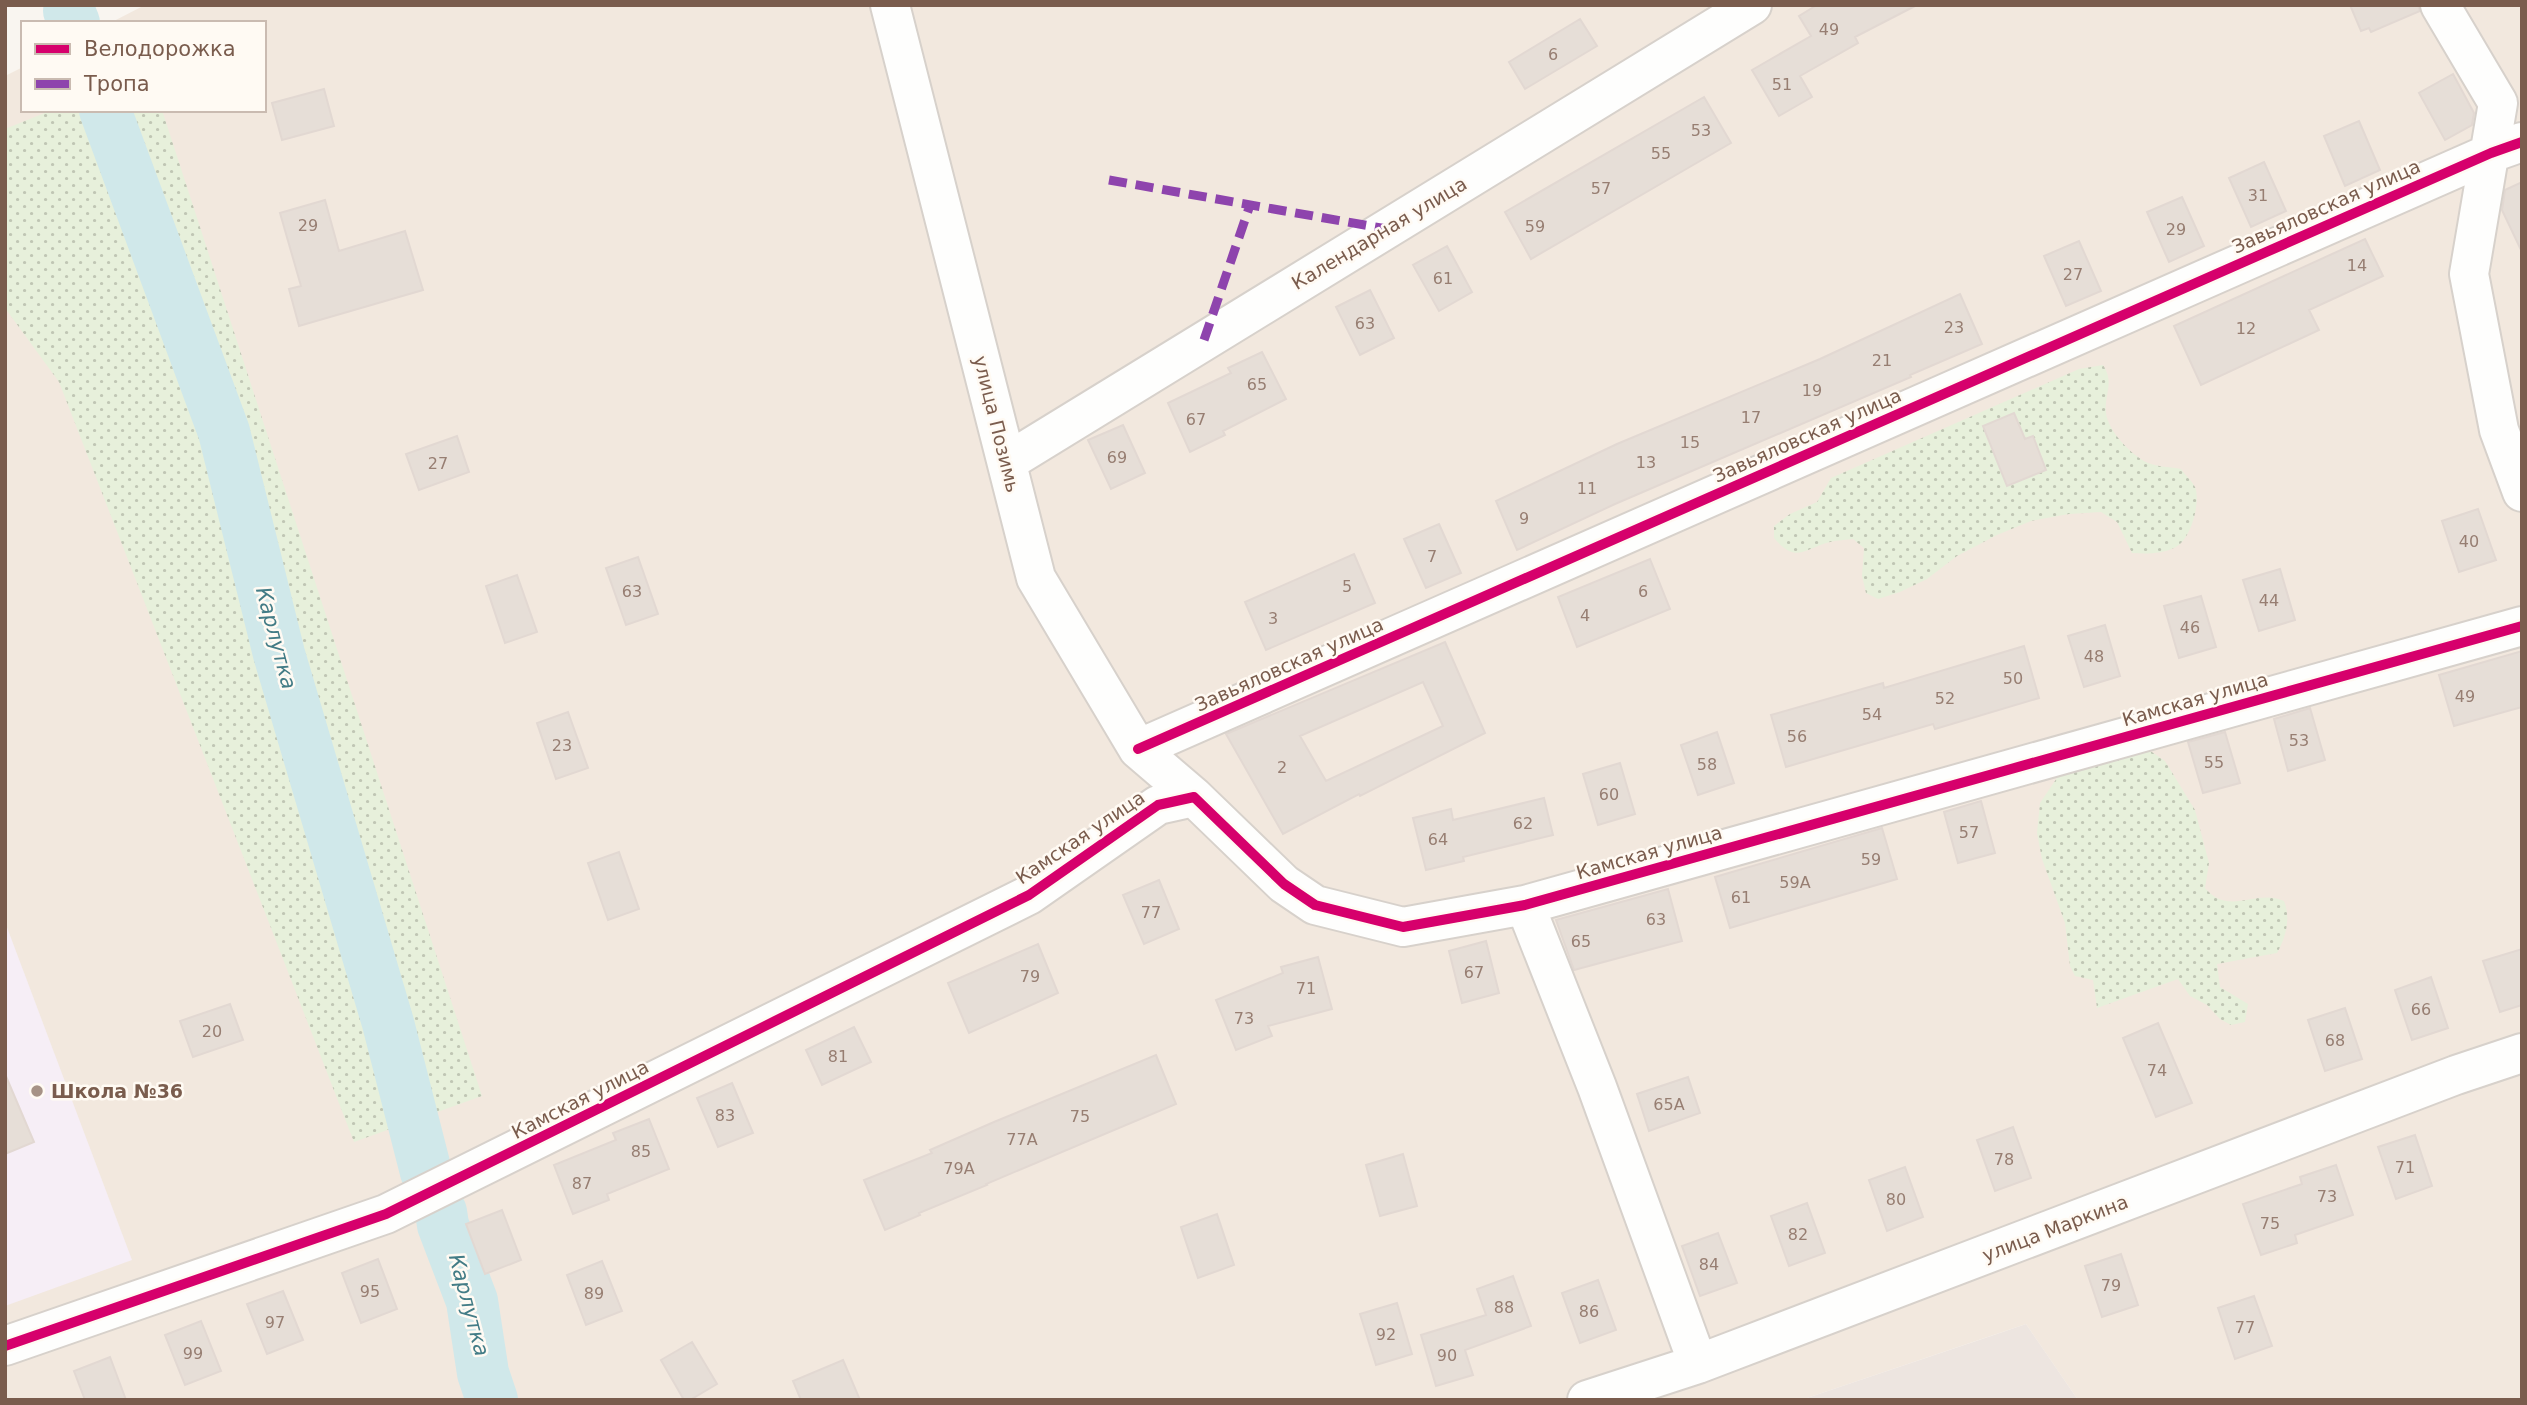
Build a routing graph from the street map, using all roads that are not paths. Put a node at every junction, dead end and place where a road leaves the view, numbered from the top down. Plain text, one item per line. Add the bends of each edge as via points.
1 (890, 5) edge
2 (1752, 5) edge
3 (2440, 5) edge
4 (2507, 147) edge
5 (1007, 462) junction
6 (2522, 492) edge
7 (2522, 626) edge
8 (1138, 749) junction
9 (1194, 797) junction
10 (1525, 905) junction
11 (2522, 1053) edge
12 (5, 1346) edge
13 (1698, 1364) junction
14 (1587, 1400) edge

1 - 5 street, улица Позимь
2 - 5 street, Календарная улица
3 - 4 street via 2498,103
4 - 6 street via 2469,274 2499,430
4 - 8 street, Завьяловская улица
5 - 8 street, улица Позимь via 1037,578
7 - 10 street, Камская улица
8 - 9 street, улица Позимь
9 - 10 street, Камская улица via 1284,884 1315,905 1403,927
9 - 12 street, Камская улица via 1158,805 1029,895 386,1214
10 - 13 street
11 - 13 street, улица Маркина
13 - 14 street, улица Маркина

